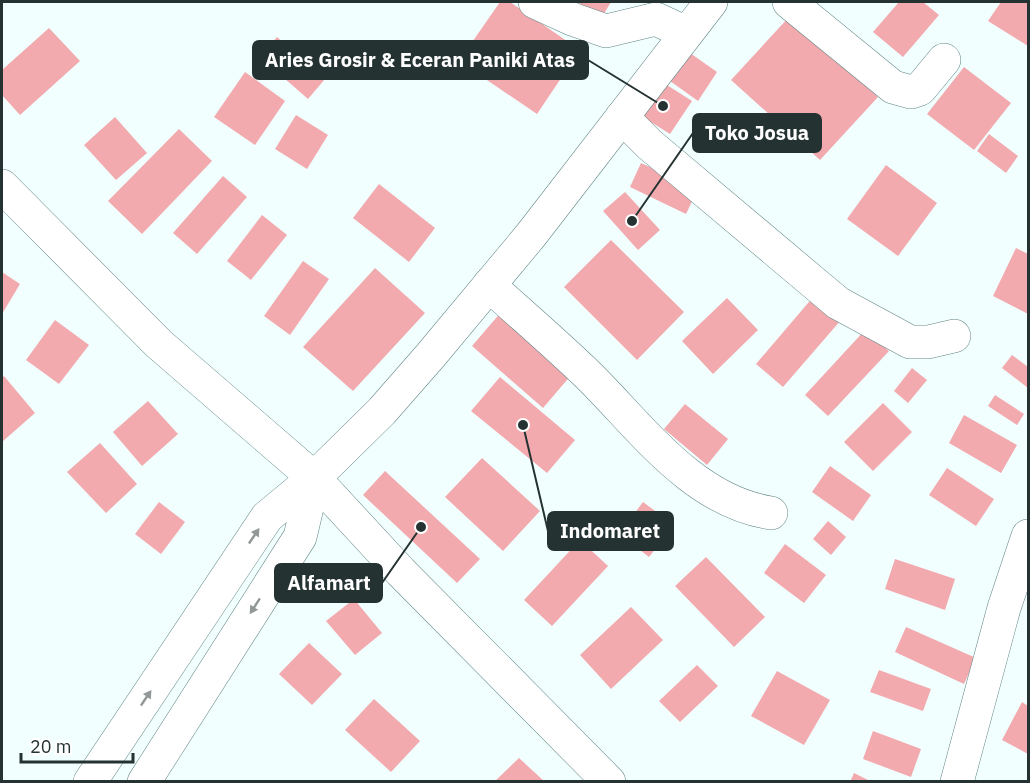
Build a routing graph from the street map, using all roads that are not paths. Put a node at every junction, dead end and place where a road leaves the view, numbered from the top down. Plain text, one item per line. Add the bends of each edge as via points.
1 (535, 2) edge
2 (711, 2) edge
3 (789, 2) edge
4 (686, 33) junction
5 (944, 60) dead end
6 (622, 117) junction
7 (2, 186) edge
8 (489, 285) junction
9 (954, 336) dead end
10 (314, 478) junction
11 (771, 513) dead end
12 (1029, 536) edge
13 (90, 782) edge
14 (144, 782) edge
15 (609, 782) edge
16 (957, 782) edge

1 - 4 street via 572,20 606,30 656,19
2 - 4 street
3 - 5 street via 902,91 920,89
4 - 6 street
6 - 8 street
6 - 9 street via 838,303 910,342
7 - 10 street via 159,344
8 - 10 street via 382,411
8 - 11 street via 567,354 694,480 749,509
13 -> 10 street via 267,516
10 -> 14 street via 300,537
10 - 15 street via 401,572
12 - 16 street via 1004,609

